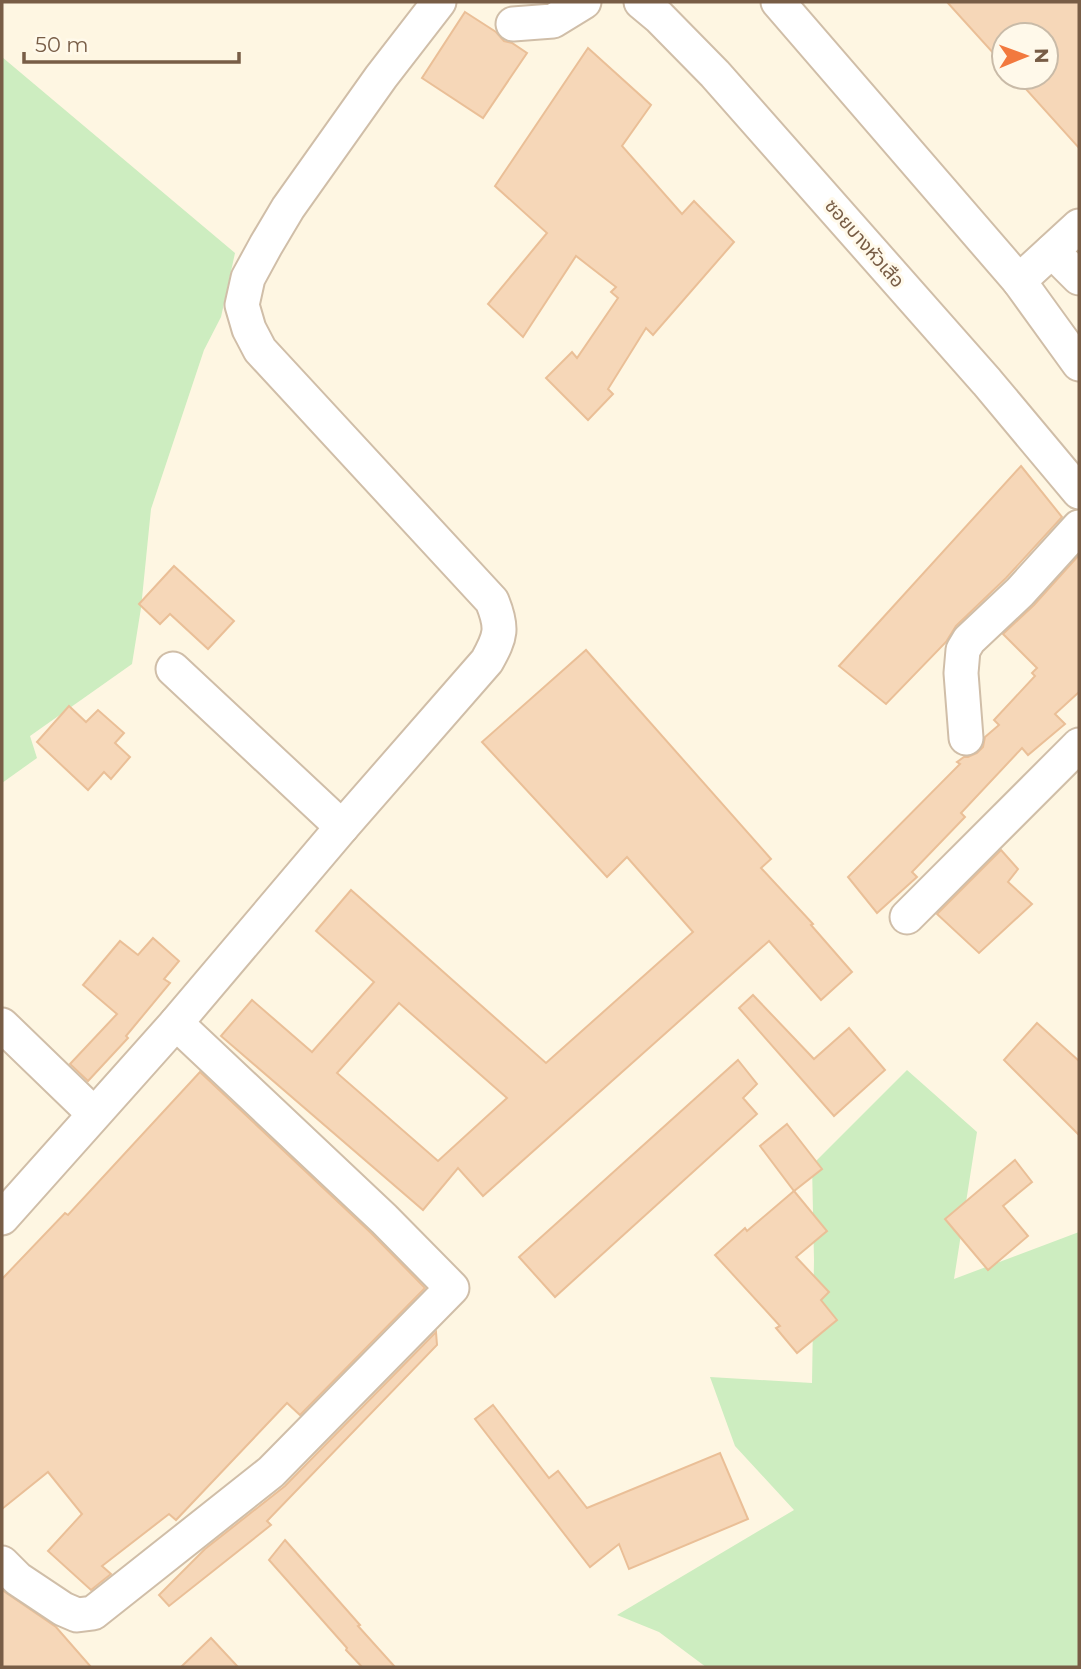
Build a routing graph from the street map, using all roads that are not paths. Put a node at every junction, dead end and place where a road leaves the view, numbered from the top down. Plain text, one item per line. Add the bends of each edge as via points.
1 (439, 2) edge
2 (583, 2) edge
3 (641, 2) edge
4 (779, 2) edge
5 (513, 24) dead end
6 (1079, 226) edge
7 (1052, 251) junction
8 (1079, 278) edge
9 (1019, 281) junction
10 (1079, 364) edge
11 (1079, 492) edge
12 (1079, 527) edge
13 (173, 669) dead end
14 (965, 738) dead end
15 (1079, 744) edge
16 (342, 827) junction
17 (907, 917) dead end
18 (176, 1023) junction
19 (2, 1025) edge
20 (94, 1114) junction
21 (2, 1218) edge
22 (2, 1563) edge

1 - 16 street via 288,208 248,278 242,305 260,350 492,601 499,618 498,641 487,661
2 - 5 street via 553,21
3 - 11 street, ซอยบางหัวเสือ via 715,74
4 - 9 street
6 - 7 street
7 - 8 street
7 - 9 street
9 - 10 street
12 - 14 street via 962,650
13 - 16 street
15 - 17 street
16 - 18 street
18 - 20 street
18 - 22 street via 453,1288 271,1472 93,1613 76,1615 63,1609
19 - 20 street
20 - 21 street

